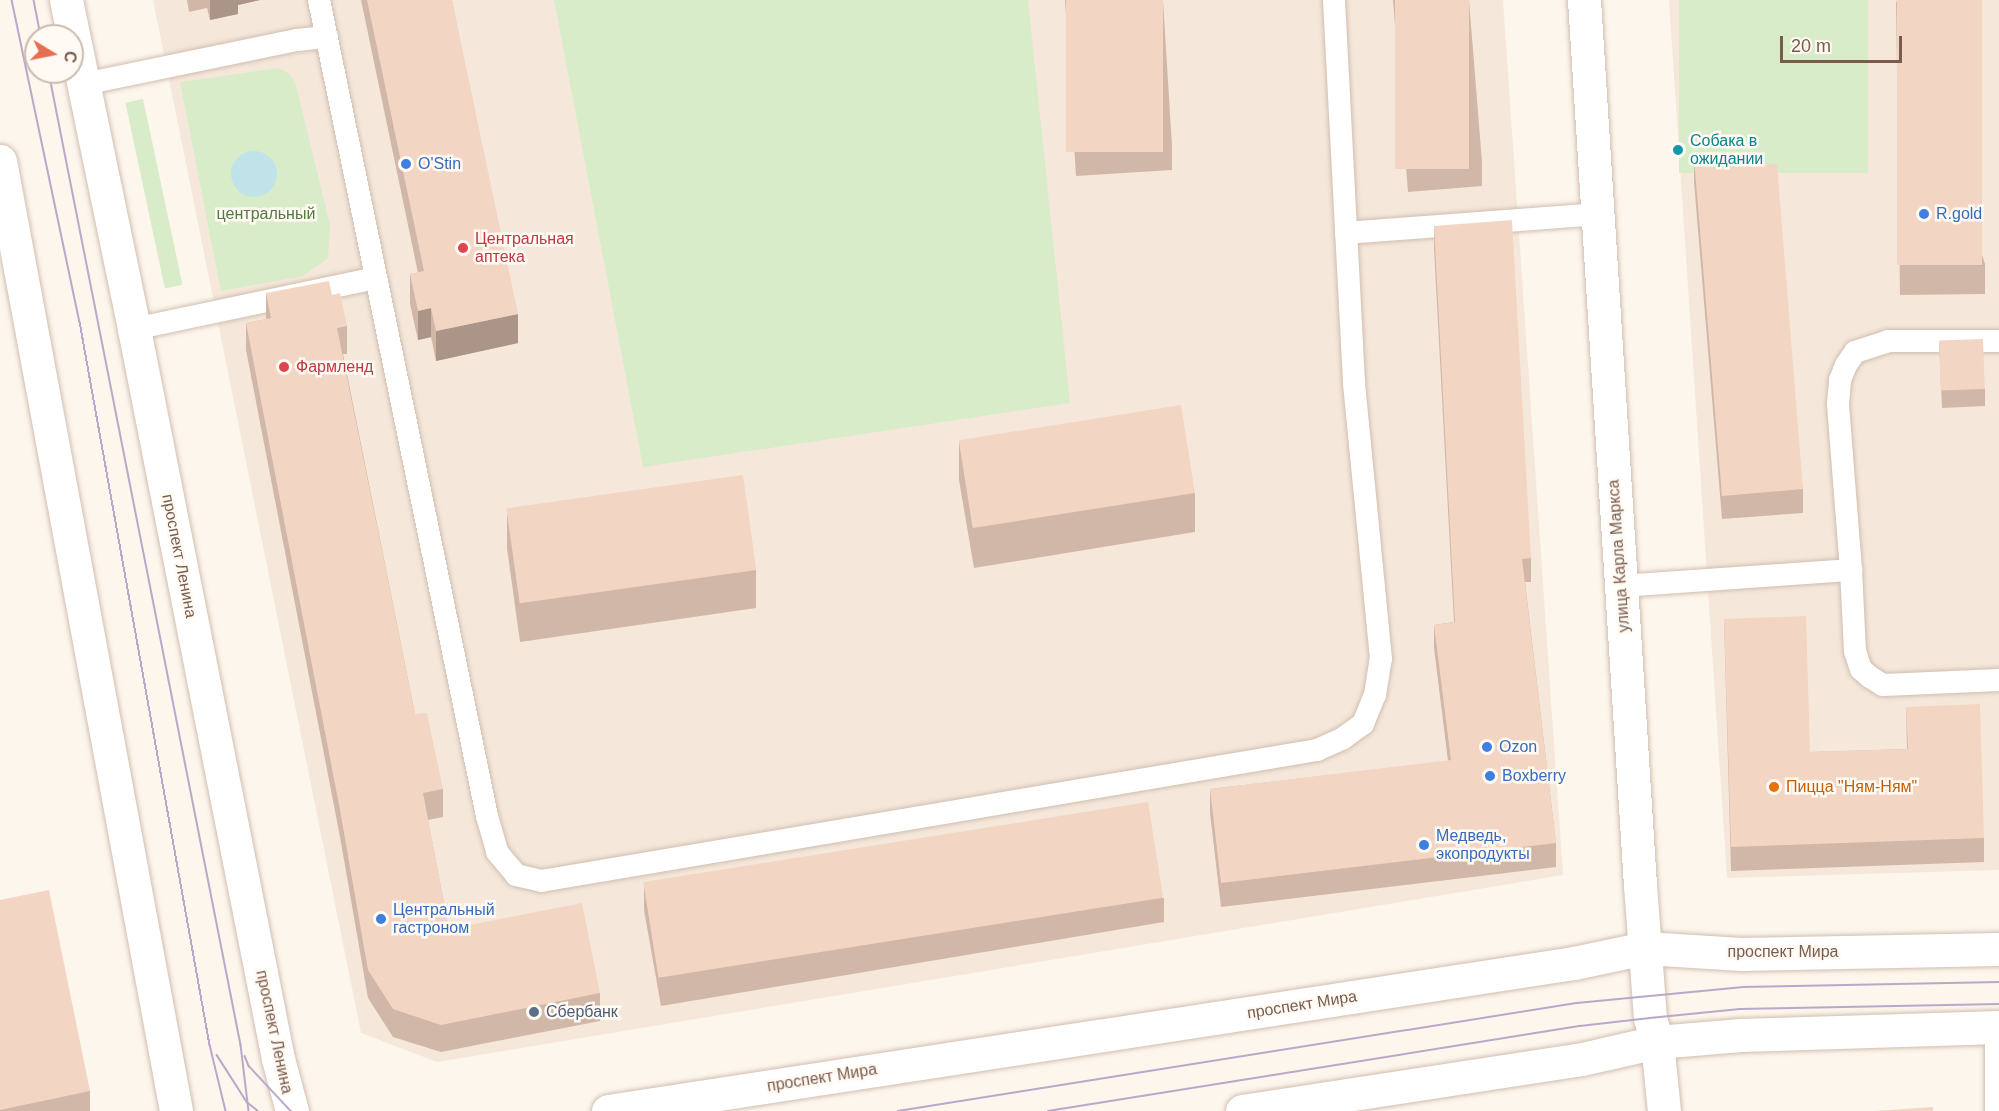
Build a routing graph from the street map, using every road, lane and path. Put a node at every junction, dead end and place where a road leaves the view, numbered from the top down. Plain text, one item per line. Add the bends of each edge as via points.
1 (66, 0) edge
2 (319, 0) edge
3 (1334, 0) edge
4 (1584, 0) edge
5 (71, 24) edge
6 (327, 37) junction
7 (84, 84) joint
8 (0, 161) edge
9 (1598, 214) junction
10 (1346, 233) junction
11 (376, 278) junction
12 (134, 329) junction
13 (1999, 341) edge
14 (1851, 570) junction
15 (1621, 586) junction
16 (1999, 681) edge
17 (1645, 948) junction
18 (1999, 949) edge
19 (1998, 1027) edge
20 (1657, 1042) junction
21 (176, 1111) edge
22 (292, 1111) edge
23 (608, 1111) edge
24 (1242, 1111) edge
25 (1664, 1111) edge
26 (1996, 1111) edge

1 - 5 main road, проспект Ленина
2 - 6 lane
3 - 10 lane
4 - 9 main road, улица Карла Маркса
6 - 7 lane
6 - 11 lane
7 - 12 main road, проспект Ленина
8 - 21 main road
9 - 10 lane
9 - 15 main road, улица Карла Маркса
10 - 11 lane via 1354,382 1381,658 1375,695 1363,724 1317,750 541,881 516,875 497,852 492,834
11 - 12 lane
12 - 22 main road, проспект Ленина via 278,1059
13 - 14 lane via 1888,341 1855,352 1840,380 1838,404
14 - 15 lane
14 - 16 lane via 1855,651 1861,669 1870,677 1883,685
15 - 17 main road, улица Карла Маркса
17 - 18 main road, проспект Мира via 1741,954
17 - 20 main road, улица Карла Маркса via 1650,1018
17 - 23 main road, проспект Мира via 1574,963
19 - 20 main road via 1741,1035
19 - 26 lane
20 - 24 main road via 1582,1059
20 - 25 main road, улица Карла Маркса

